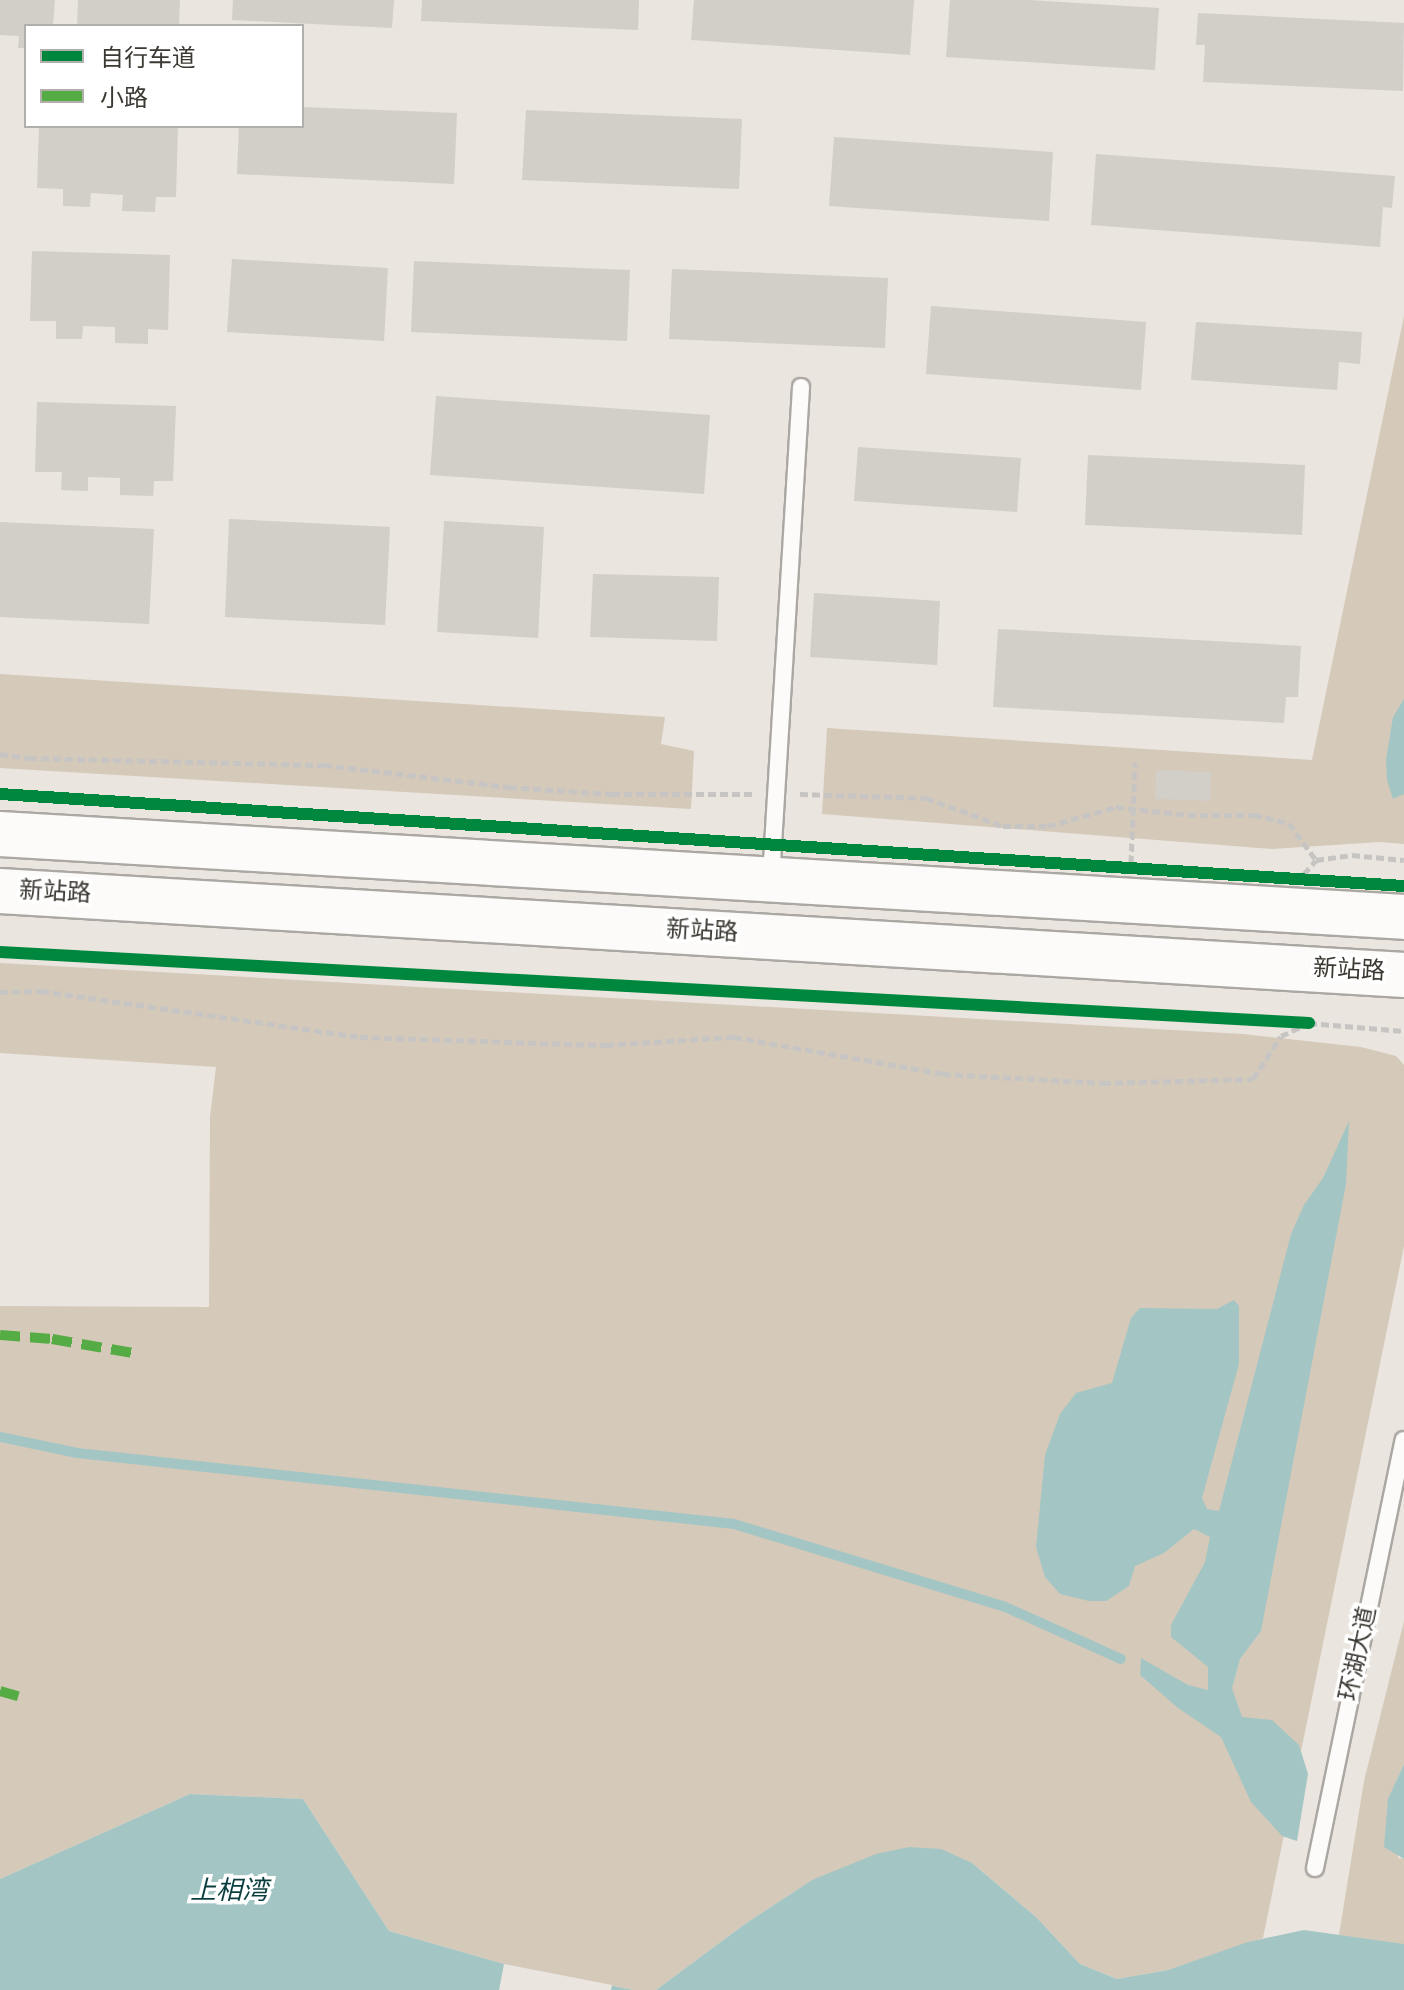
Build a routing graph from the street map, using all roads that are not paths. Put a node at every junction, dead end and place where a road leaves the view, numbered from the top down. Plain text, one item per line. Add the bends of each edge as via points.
1 (801, 387) dead end
2 (0, 834) edge
3 (771, 880) junction
4 (0, 891) edge
5 (1404, 917) edge
6 (1404, 975) edge
7 (1404, 1440) edge
8 (1398, 1502) edge
9 (1315, 1868) dead end

1 - 3 lane
2 - 3 street
3 - 5 street
4 - 6 street, 新站路
7 - 8 lane, 环湖大道
8 - 9 lane, 环湖大道

